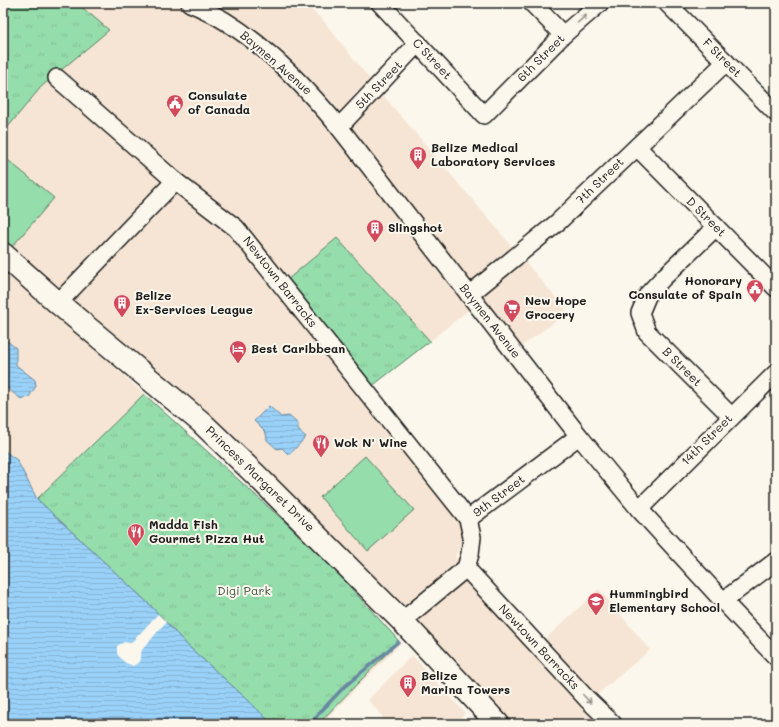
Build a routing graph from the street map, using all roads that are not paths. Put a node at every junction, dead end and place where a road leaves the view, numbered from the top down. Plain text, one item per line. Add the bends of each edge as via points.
1 (190, 3) edge
2 (380, 3) edge
3 (532, 3) edge
4 (600, 3) edge
5 (667, 3) edge
6 (213, 7) edge
7 (563, 35) junction
8 (418, 43) junction
9 (726, 62) junction
10 (57, 78) dead end
11 (776, 113) edge
12 (484, 115) joint
13 (339, 127) junction
14 (636, 147) junction
15 (175, 181) junction
16 (716, 227) junction
17 (3, 254) edge
18 (773, 278) edge
19 (469, 295) junction
20 (58, 303) junction
21 (776, 373) edge
22 (731, 416) junction
23 (579, 436) junction
24 (639, 509) junction
25 (468, 519) junction
26 (776, 562) edge
27 (466, 568) junction
28 (722, 601) junction
29 (402, 621) junction
30 (776, 657) edge
31 (498, 724) edge
32 (613, 724) edge

1 - 6 street, Baymen Avenue
2 - 8 street, C Street
3 - 7 street
7 -> 4 street, 6th Street
5 - 9 street, F Street
6 - 13 street, Baymen Avenue via 312,94
7 - 12 street, 6th Street
8 - 12 street, C Street
8 - 13 street, 5th Street
9 - 11 street, F Street
9 - 14 street, 7th Street
10 - 15 street, Newtown Barracks
13 - 19 street, Baymen Avenue
14 - 16 street, D Street
14 - 19 street, 7th Street via 558,222
15 - 20 street
15 - 25 street, Newtown Barracks via 236,228
16 - 18 street, D Street
16 - 22 street, B Street via 662,278 648,294 640,313 647,332
17 - 20 main road, Princess Margaret Drive
19 - 23 street, Baymen Avenue
20 - 29 main road, Princess Margaret Drive via 201,422
21 - 22 street, 14th Street
22 - 24 street, 14th Street
23 - 24 street, Baymen Avenue
23 - 25 street, 9th Street
24 - 28 street, Baymen Avenue
25 - 27 street, 9th Street via 472,537
26 - 28 street
27 - 29 street
27 -> 32 street, Newtown Barracks
28 - 30 street, Baymen Avenue
29 - 31 main road, Princess Margaret Drive

